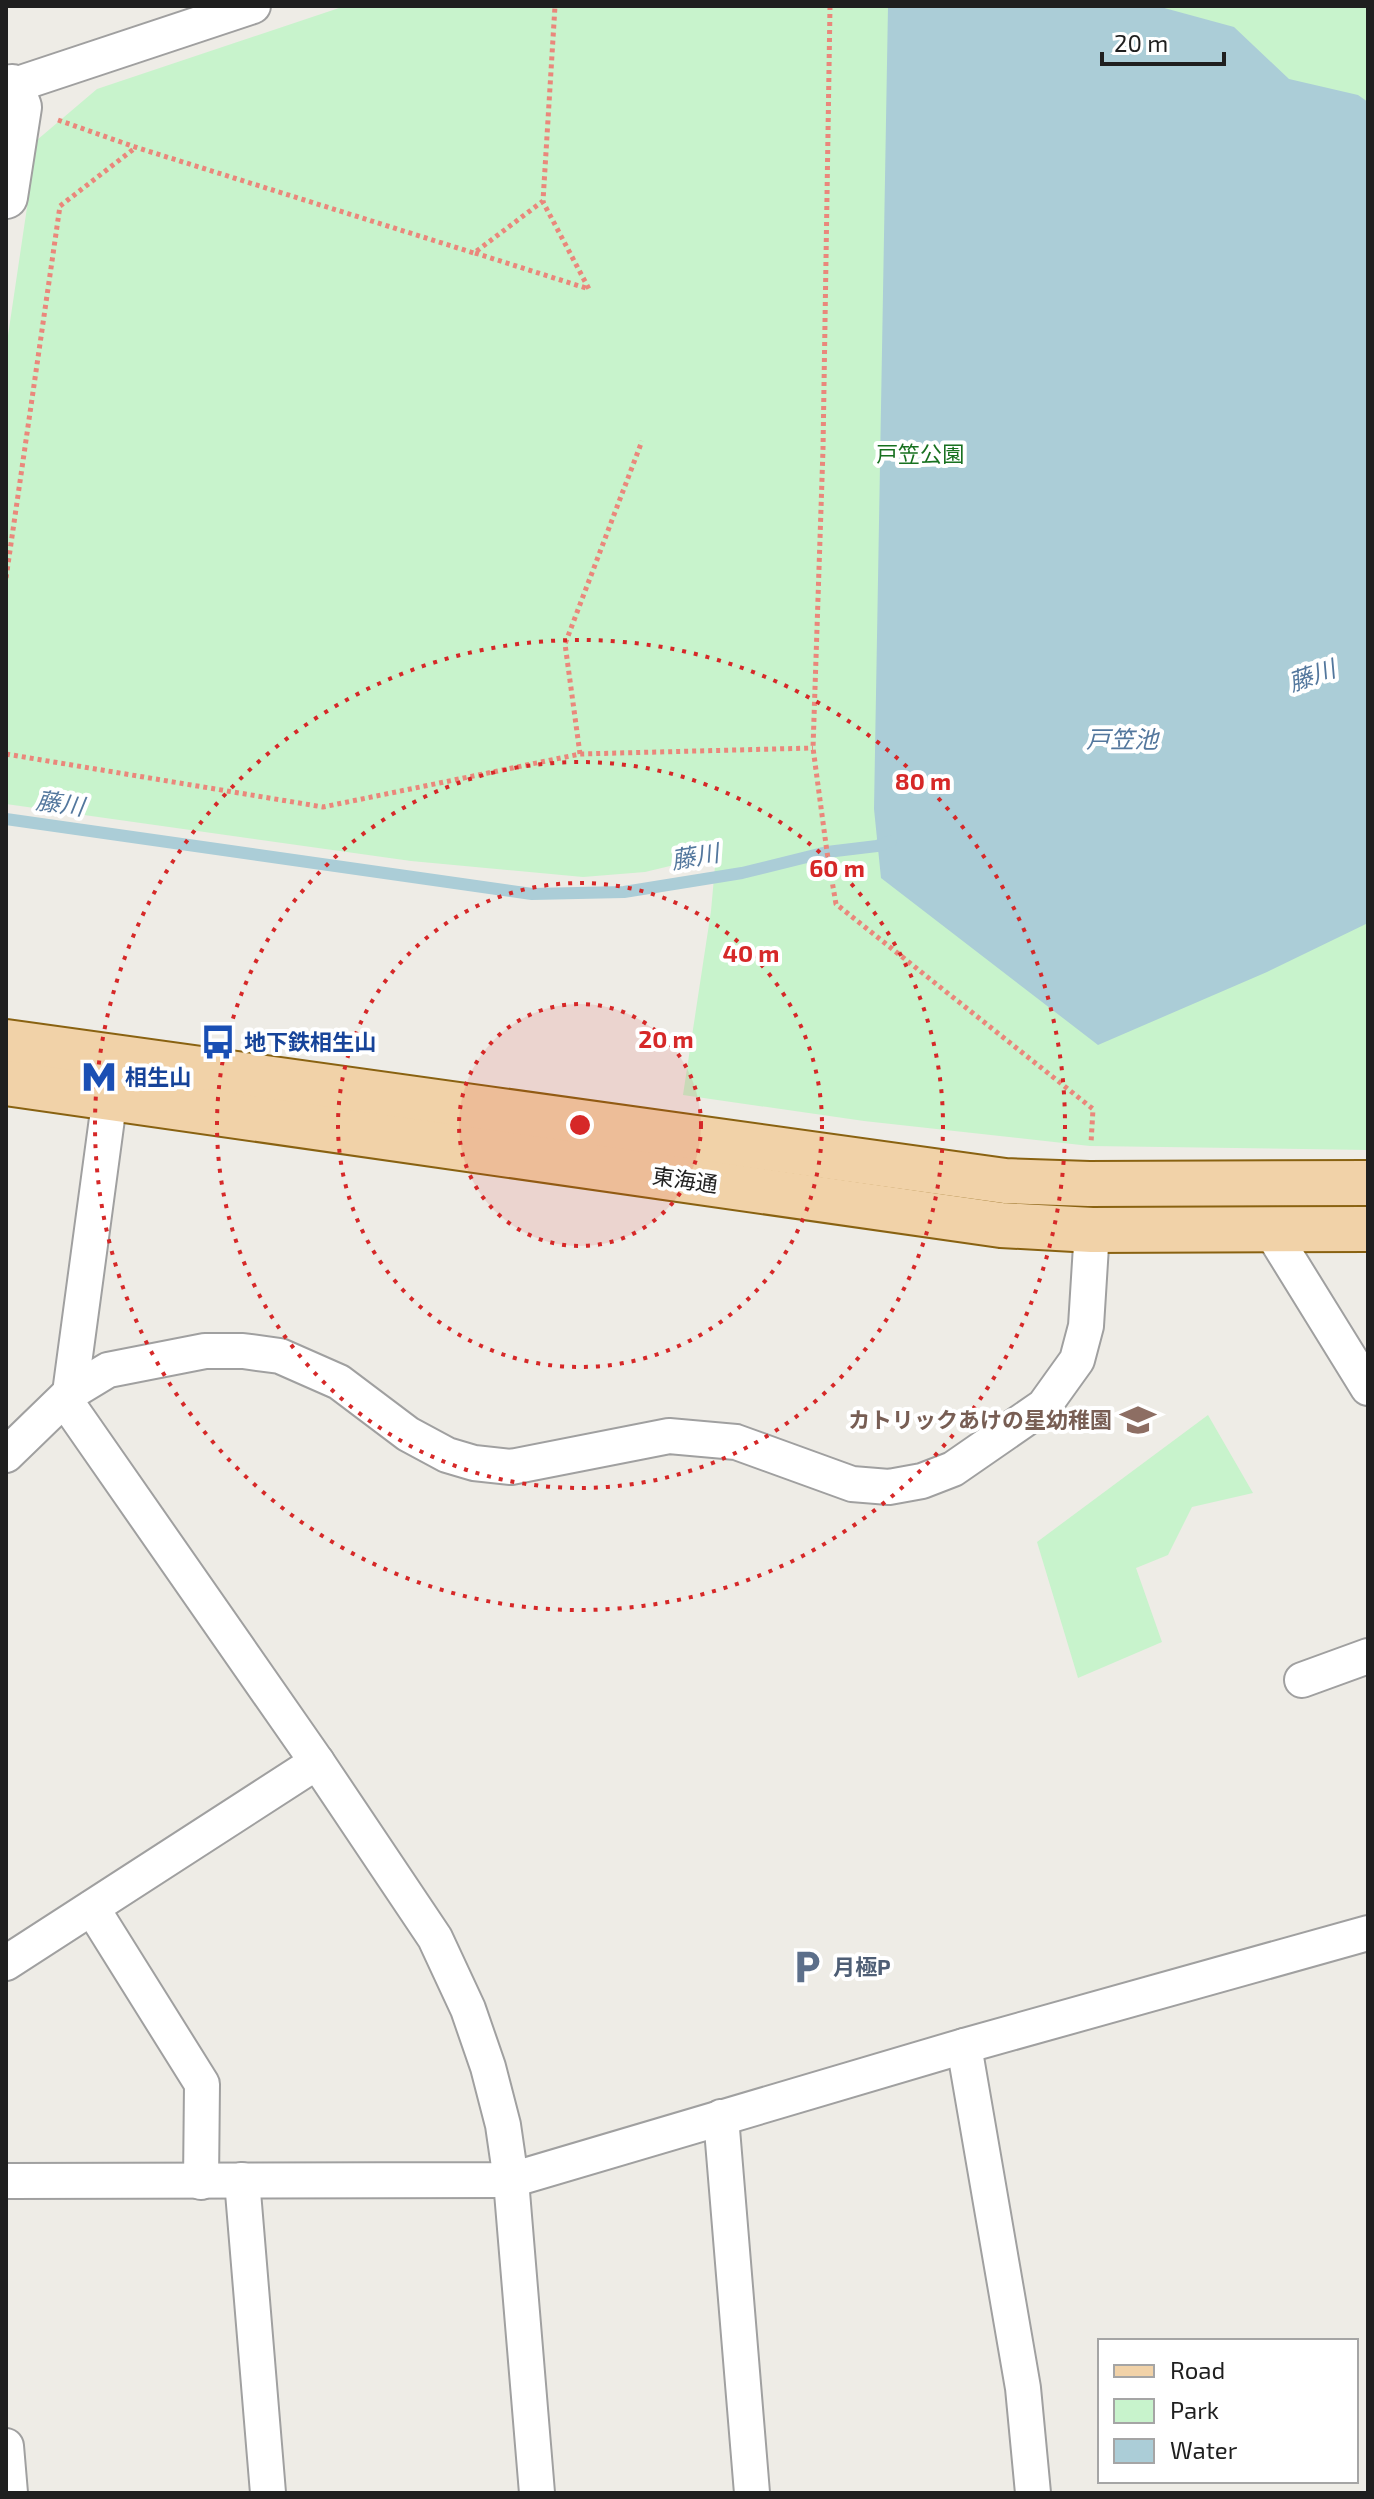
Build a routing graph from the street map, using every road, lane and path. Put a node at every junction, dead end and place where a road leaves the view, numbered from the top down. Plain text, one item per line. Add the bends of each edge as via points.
1 (253, 6) edge
2 (555, 6) edge
3 (830, 6) edge
4 (13, 94) edge
5 (135, 147) junction
6 (6, 197) edge
7 (543, 201) junction
8 (474, 253) junction
9 (642, 441) dead end
10 (6, 578) edge
11 (813, 748) junction
12 (6, 754) edge
13 (580, 754) junction
14 (6, 1042) edge
15 (112, 1077) junction
16 (6, 1083) edge
17 (1368, 1183) edge
18 (1089, 1184) junction
19 (1368, 1229) edge
20 (1092, 1230) junction
21 (1271, 1231) junction
22 (1368, 1388) edge
23 (68, 1396) junction
24 (13, 1437) edge
25 (1368, 1656) edge
26 (1302, 1680) dead end
27 (317, 1762) junction
28 (92, 1908) junction
29 (1368, 1933) edge
30 (6, 1963) edge
31 (964, 2046) junction
32 (721, 2117) junction
33 (242, 2180) junction
34 (511, 2180) junction
35 (6, 2181) edge
36 (201, 2182) junction
37 (6, 2446) edge
38 (10, 2493) edge
39 (268, 2493) edge
40 (537, 2493) edge
41 (752, 2493) edge
42 (1033, 2493) edge

1 - 4 street
2 - 7 path
3 - 11 path
4 - 5 path
4 - 6 street
5 - 8 path
5 - 10 path via 60,206
7 - 8 path
7 - 8 path via 589,289
9 - 13 path via 565,644
11 - 13 path
11 - 18 path via 836,904 1093,1109
12 - 13 path via 323,807
14 - 15 main road, 東海通
15 - 16 main road, 東海通
15 - 18 main road, 東海通 via 1005,1181
15 - 20 main road, 東海通 via 1001,1225
15 - 23 street
17 - 18 main road, 東海通
19 - 21 main road, 東海通
20 - 21 main road, 東海通
20 - 23 street via 1086,1326 1077,1360 1044,1406 953,1469 889,1487 852,1484 736,1442 694,1437 669,1436 511,1467 474,1463 408,1434 339,1382 280,1356 243,1351 205,1351 108,1370
21 - 22 street
23 - 24 street
23 - 27 street
25 - 26 street
27 - 28 street
27 - 34 street via 435,1938 468,2009 503,2125
28 - 30 street
28 - 36 street via 202,2084
29 - 31 street
31 - 32 street
31 - 42 street via 1023,2388
32 - 34 street
32 - 41 street
33 - 34 street
33 - 36 street
33 - 39 street
34 - 40 street
35 - 36 street
37 - 38 street

